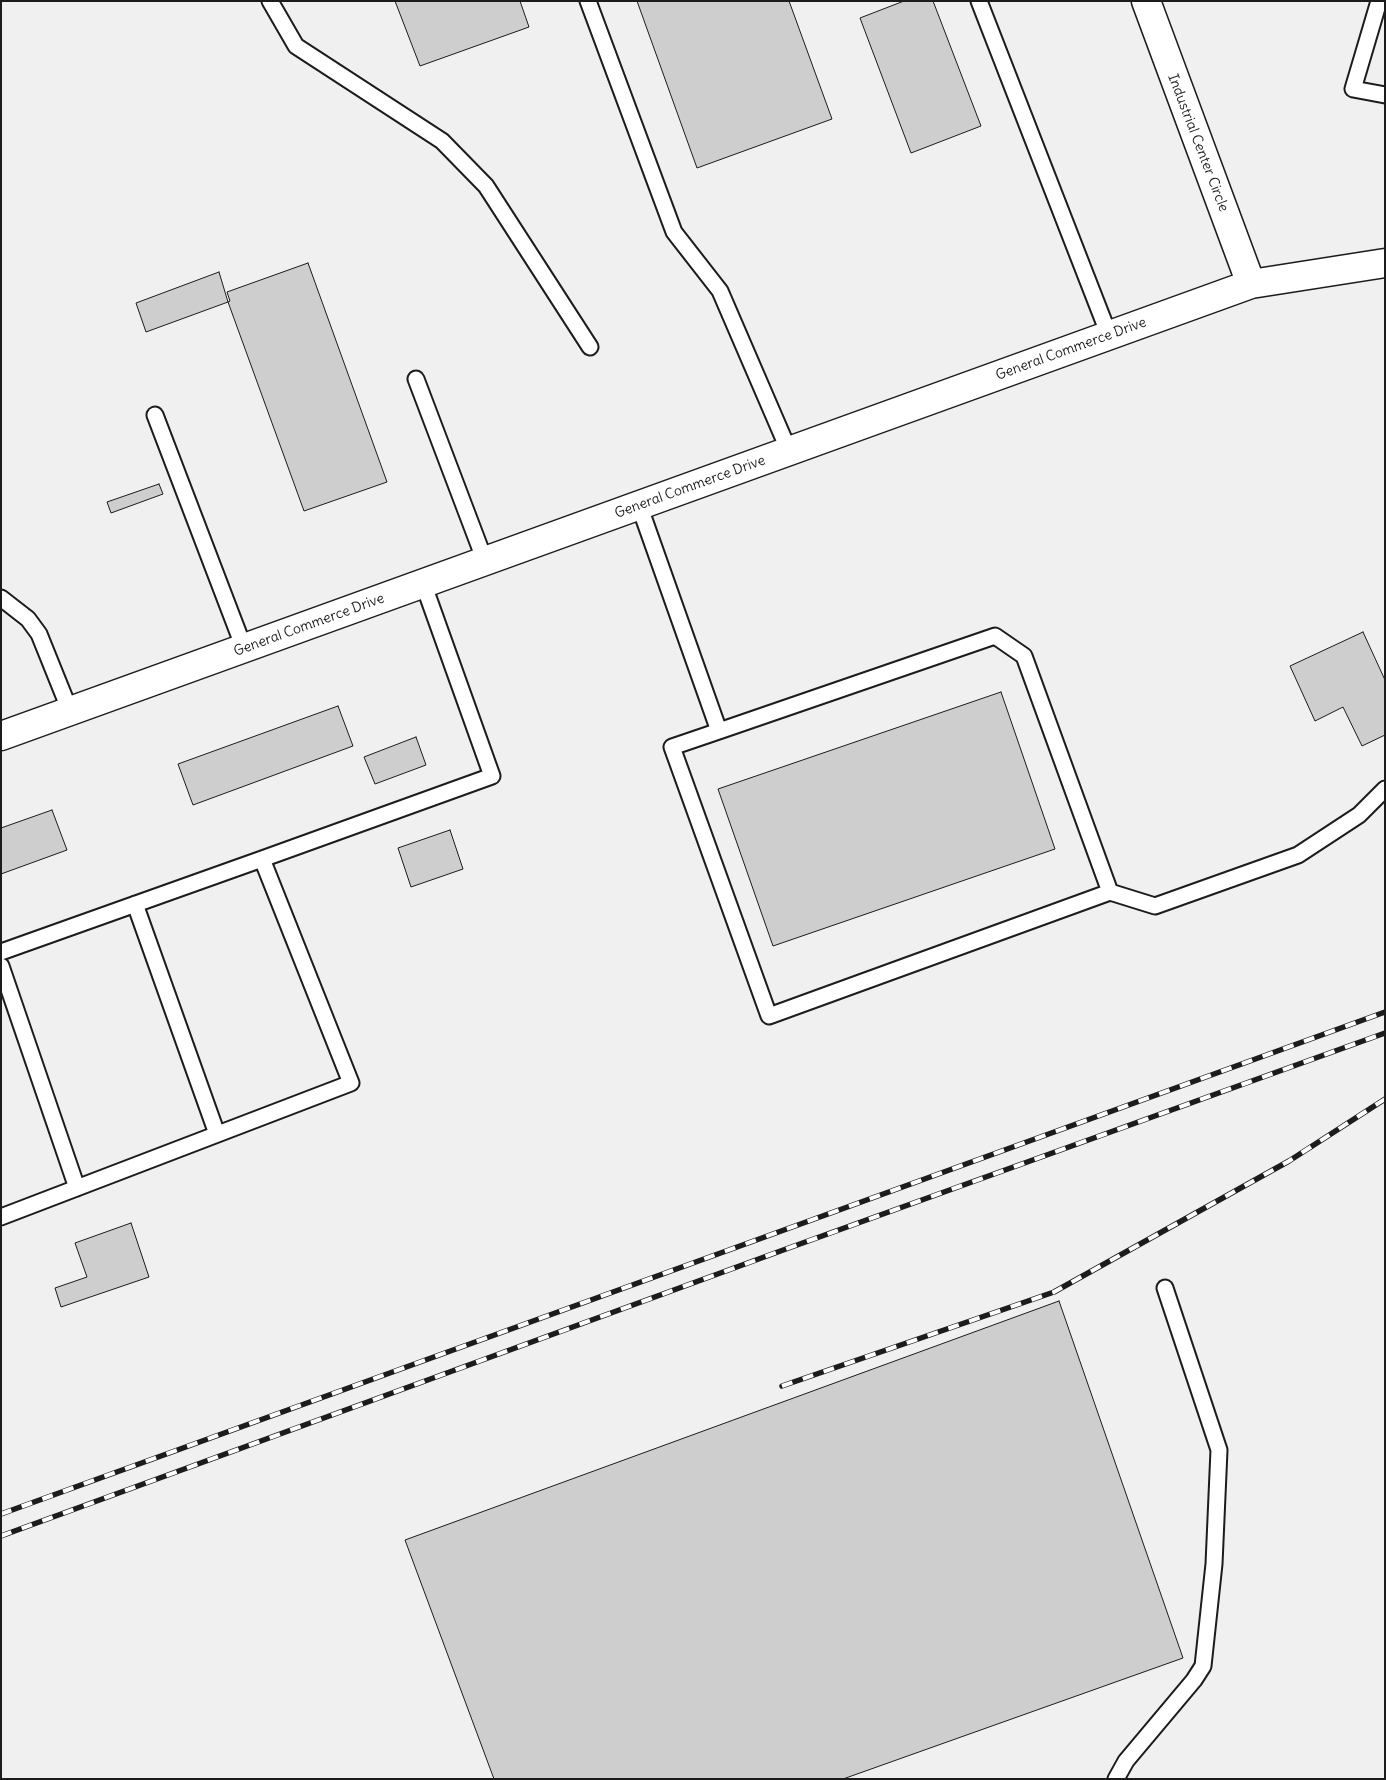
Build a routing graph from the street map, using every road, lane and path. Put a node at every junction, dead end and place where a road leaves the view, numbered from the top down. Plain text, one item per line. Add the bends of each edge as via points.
1 (270, 1) edge
2 (588, 1) edge
3 (979, 1) edge
4 (1146, 1) edge
5 (1379, 1) edge
6 (1385, 95) edge
7 (1385, 263) edge
8 (1251, 284) junction
9 (1109, 335) junction
10 (590, 347) dead end
11 (416, 379) dead end
12 (155, 415) dead end
13 (789, 451) junction
14 (640, 505) junction
15 (485, 561) junction
16 (423, 583) junction
17 (1, 598) edge
18 (244, 648) junction
19 (70, 711) junction
20 (719, 731) junction
21 (1, 736) edge
22 (1385, 789) edge
23 (262, 859) junction
24 (1110, 892) junction
25 (136, 904) junction
26 (1, 952) edge
27 (1, 966) edge
28 (217, 1134) junction
29 (77, 1188) junction
30 (1, 1217) edge
31 (1166, 1288) dead end
32 (1116, 1779) edge

1 - 10 lane via 296,46 442,142 486,186
2 - 13 lane via 674,232 720,291
3 - 9 lane
4 - 8 street, Industrial Center Circle
5 - 6 lane via 1353,89
7 - 8 street, General Commerce Drive
8 - 9 street, General Commerce Drive
9 - 13 street, General Commerce Drive
11 - 15 lane
12 - 18 lane
13 - 14 street, General Commerce Drive
14 - 15 street, General Commerce Drive
14 - 20 lane
15 - 16 street, General Commerce Drive
16 - 18 street, General Commerce Drive
16 - 23 lane via 492,776
17 - 19 lane via 28,619 39,634
18 - 19 street, General Commerce Drive
19 - 21 street, General Commerce Drive
20 - 24 lane via 995,636 1024,656
20 - 24 lane via 672,747 769,1016
22 - 24 lane via 1359,815 1298,855 1155,906
23 - 25 lane
23 - 28 lane via 351,1083
25 - 26 lane
25 - 28 lane
27 - 29 lane
28 - 29 lane
29 - 30 lane
31 - 32 lane via 1219,1450 1214,1564 1203,1666 1126,1761

